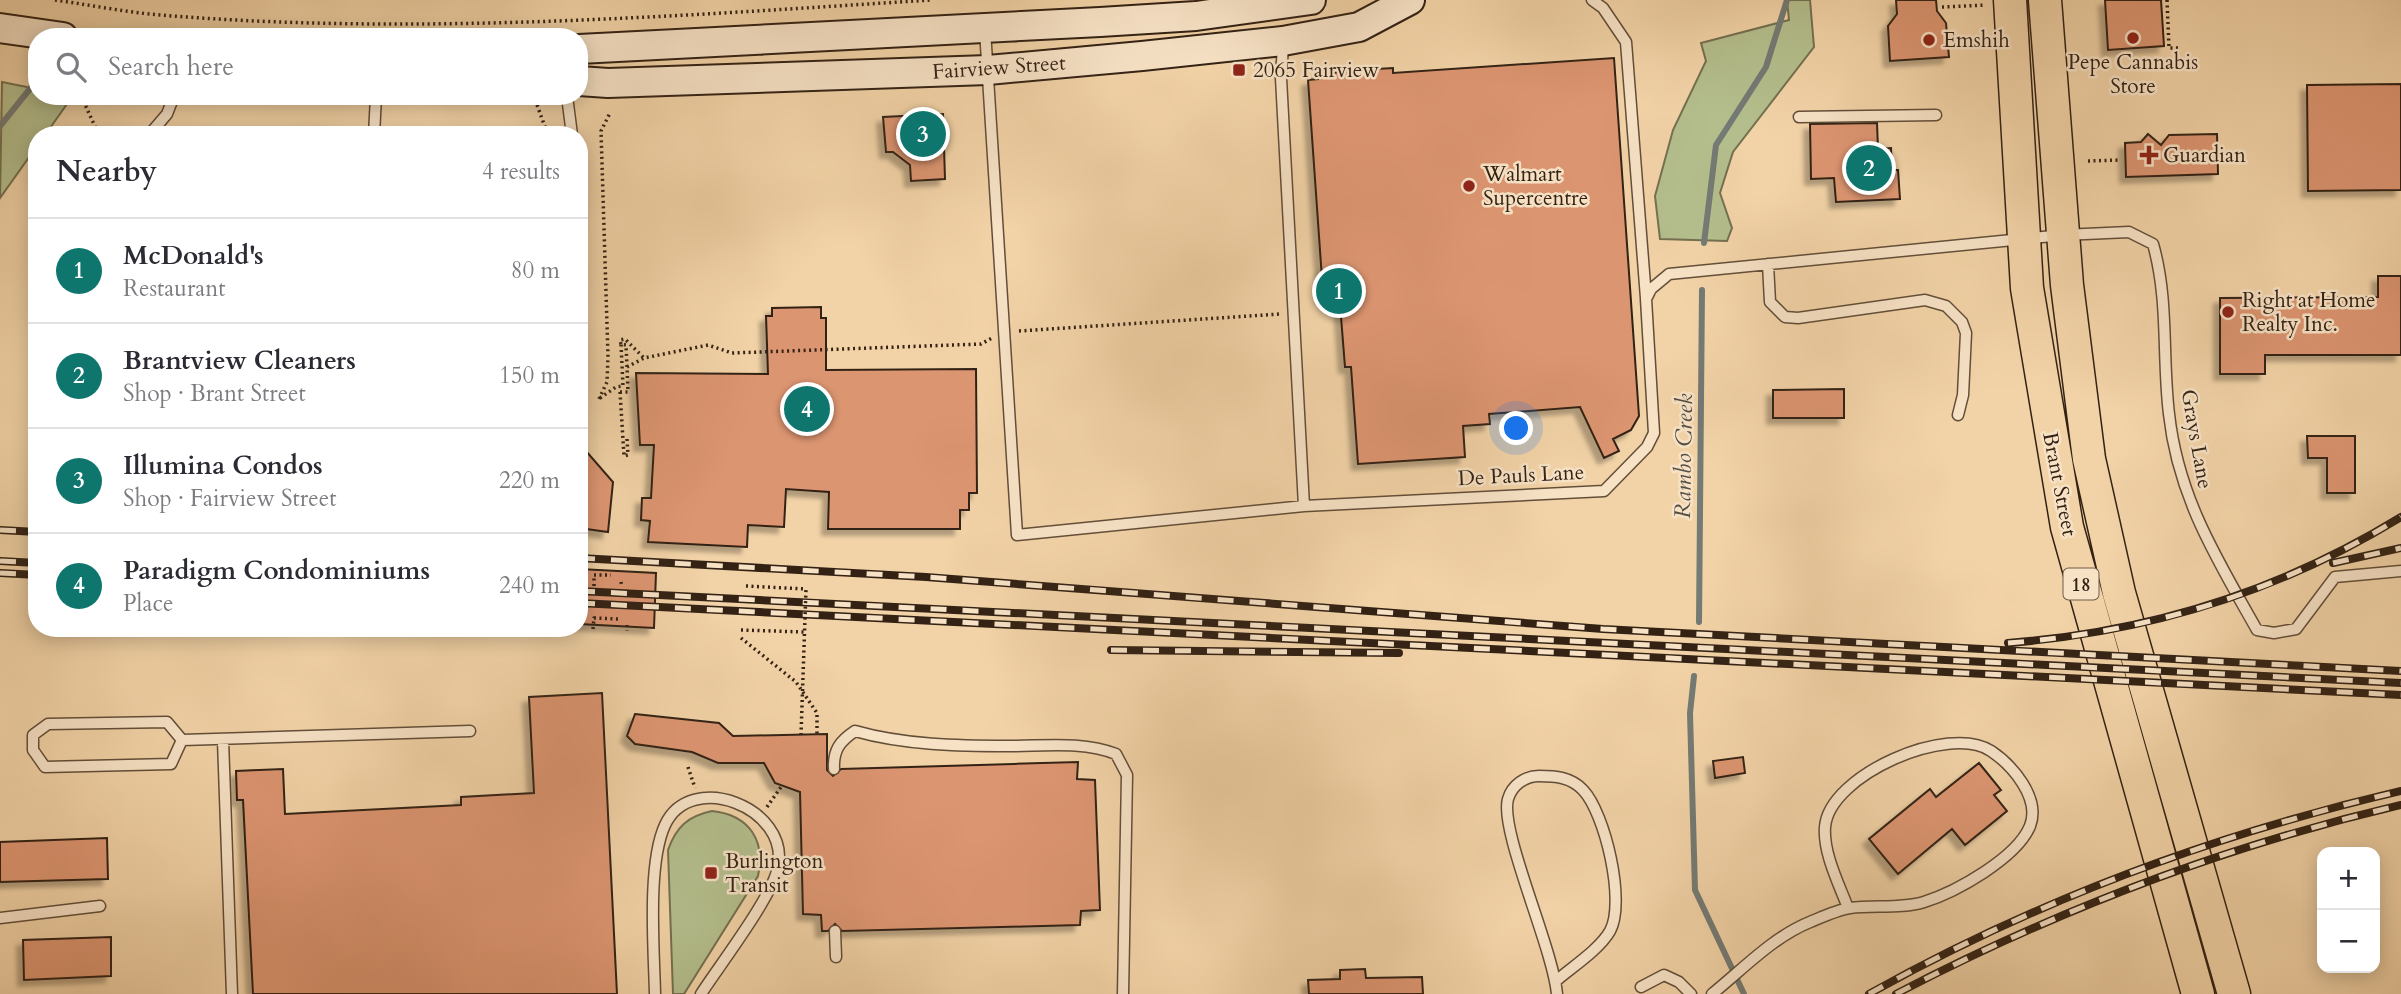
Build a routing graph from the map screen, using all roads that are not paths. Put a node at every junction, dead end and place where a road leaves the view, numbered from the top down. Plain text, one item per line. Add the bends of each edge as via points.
1 (1311, 0) edge
2 (1409, 0) edge
3 (1592, 0) edge
4 (2004, 2) edge
5 (2046, 2) edge
6 (0, 28) edge
7 (985, 28) junction
8 (28, 32) edge
9 (1283, 41) junction
10 (588, 49) edge
11 (988, 71) junction
12 (588, 82) edge
13 (170, 105) edge
14 (376, 105) edge
15 (568, 105) edge
16 (1936, 115) dead end
17 (1799, 117) dead end
18 (157, 126) edge
19 (374, 126) edge
20 (571, 126) edge
21 (2063, 235) junction
22 (2022, 240) junction
23 (1768, 264) junction
24 (1646, 299) junction
25 (1958, 415) dead end
26 (1304, 506) junction
27 (2401, 571) edge
28 (470, 731) dead end
29 (182, 740) junction
30 (223, 740) junction
31 (834, 769) dead end
32 (100, 906) dead end
33 (1848, 908) junction
34 (0, 918) edge
35 (835, 931) dead end
36 (836, 957) dead end
37 (1556, 981) junction
38 (1641, 987) dead end
39 (232, 994) edge
40 (655, 994) edge
41 (701, 994) edge
42 (1123, 994) edge
43 (1557, 994) edge
44 (1691, 994) edge
45 (1712, 994) edge
46 (2198, 994) edge
47 (2234, 994) edge

1 - 7 main road, Fairview Street via 1196,16
2 - 9 main road, Fairview Street via 1359,27
3 - 24 lane, De Pauls Lane via 1603,8 1626,42
4 - 22 main road, Brant Street / 18
5 - 21 main road, Brant Street / 18
6 - 8 main road
7 - 10 main road, Fairview Street
7 - 11 lane
9 - 11 main road, Fairview Street
9 - 26 lane via 1281,78
11 - 12 main road, Fairview Street
11 - 26 lane, De Pauls Lane via 1017,535
13 - 18 lane
14 - 19 lane
15 - 20 lane
16 - 17 lane
21 - 22 lane, Grays Lane
21 - 27 lane, Grays Lane via 2129,232 2153,244 2163,277 2169,415 2182,482 2257,630 2296,629 2335,577
21 - 47 main road, Brant Street / 18 via 2079,396 2104,535
22 - 23 lane
22 - 46 main road, Brant Street / 18 via 2067,527
23 - 24 lane via 1669,274
23 - 25 lane via 1770,302 1785,317 1924,300 1947,306 1966,333
24 - 26 lane, De Pauls Lane via 1654,433 1647,447 1604,491
28 - 30 lane
29 - 29 lane via 167,722 48,724 33,735 33,750 45,767 171,764
29 - 30 lane
30 - 39 lane
31 - 42 lane via 841,741 855,732 978,746 1095,745 1116,754 1127,775
32 - 34 lane
33 - 33 lane via 1921,903 1954,891 2013,848 2033,815 2030,799 2003,760 1987,748 1963,742 1925,746 1844,789 1825,826 1831,862
33 - 45 lane via 1781,938
35 - 36 lane
37 - 37 lane via 1508,819 1508,799 1517,784 1530,776 1562,776 1582,788 1594,806 1606,841 1617,908 1609,931
37 - 43 lane
38 - 44 lane via 1664,975
40 - 41 lane via 655,860 672,814 706,799 743,804 760,817 774,839 779,867

